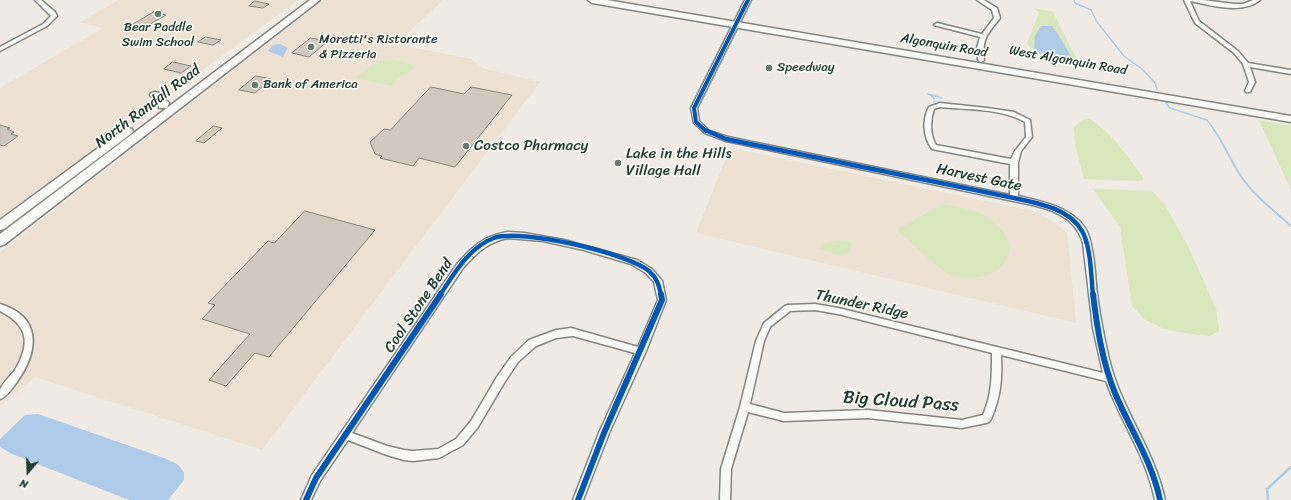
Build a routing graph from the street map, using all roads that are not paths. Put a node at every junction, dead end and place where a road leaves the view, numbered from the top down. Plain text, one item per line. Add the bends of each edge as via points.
1 (38, 0) edge
2 (307, 0) edge
3 (316, 0) edge
4 (592, 0) edge
5 (628, 0) edge
6 (748, 0) edge
7 (980, 0) edge
8 (1187, 0) edge
9 (1192, 0) edge
10 (1257, 0) edge
11 (736, 21) junction
12 (937, 25) dead end
13 (983, 36) junction
14 (0, 49) edge
15 (981, 60) junction
16 (1246, 64) junction
17 (1291, 72) edge
18 (1248, 91) dead end
19 (155, 95) dead end
20 (163, 106) junction
21 (1291, 112) edge
22 (1291, 119) edge
23 (1014, 162) junction
24 (1014, 198) junction
25 (0, 226) edge
26 (0, 240) edge
27 (0, 307) edge
28 (641, 351) junction
29 (996, 351) junction
30 (1109, 378) junction
31 (0, 395) edge
32 (745, 407) junction
33 (346, 435) junction
34 (306, 500) edge
35 (578, 500) edge
36 (725, 500) edge
37 (1160, 500) edge

1 - 14 street via 54,16 44,25
2 - 20 main road, North Randall Road
3 - 26 main road, North Randall Road
4 - 11 main road, Algonquin Road
5 - 11 main road, West Algonquin Road
6 - 11 street, Harvest Gate
7 - 13 street via 995,9 997,18
8 - 16 street via 1197,22 1236,52
9 - 10 street via 1235,6 1247,5
11 - 15 main road, West Algonquin Road
11 - 22 main road, Algonquin Road
11 - 24 street, Harvest Gate via 694,108 696,122 707,132 726,139
12 - 13 street
13 - 15 street
15 - 21 main road, West Algonquin Road
16 - 17 street
16 - 18 street via 1252,82
19 - 20 main road via 164,103
20 - 25 main road, North Randall Road
23 - 23 street via 1029,137 1028,121 1024,118 999,112 940,105 931,108 928,137 929,143 934,147
23 - 24 street
24 - 30 street, Harvest Gate via 1044,204 1064,214 1082,230 1087,245 1101,346
27 - 31 street via 16,315 26,325 31,340 18,373
28 - 33 street via 571,332 543,337 528,345 506,369 477,423 453,448 438,454 413,456
28 - 33 street, Cool Stone Bend via 662,300 658,281 649,271 634,262 528,235 496,236 476,248 460,266
28 - 35 street, Cool Stone Bend
29 - 30 street, Thunder Ridge
29 - 32 street, Big Cloud Pass via 995,401 986,419 962,424 868,414 784,416
29 - 32 street, Thunder Ridge via 838,311 815,307 788,308 767,325
30 - 37 street, Harvest Gate via 1152,468
32 - 36 street, Thunder Ridge via 726,469
33 - 34 street, Cool Stone Bend via 316,478

